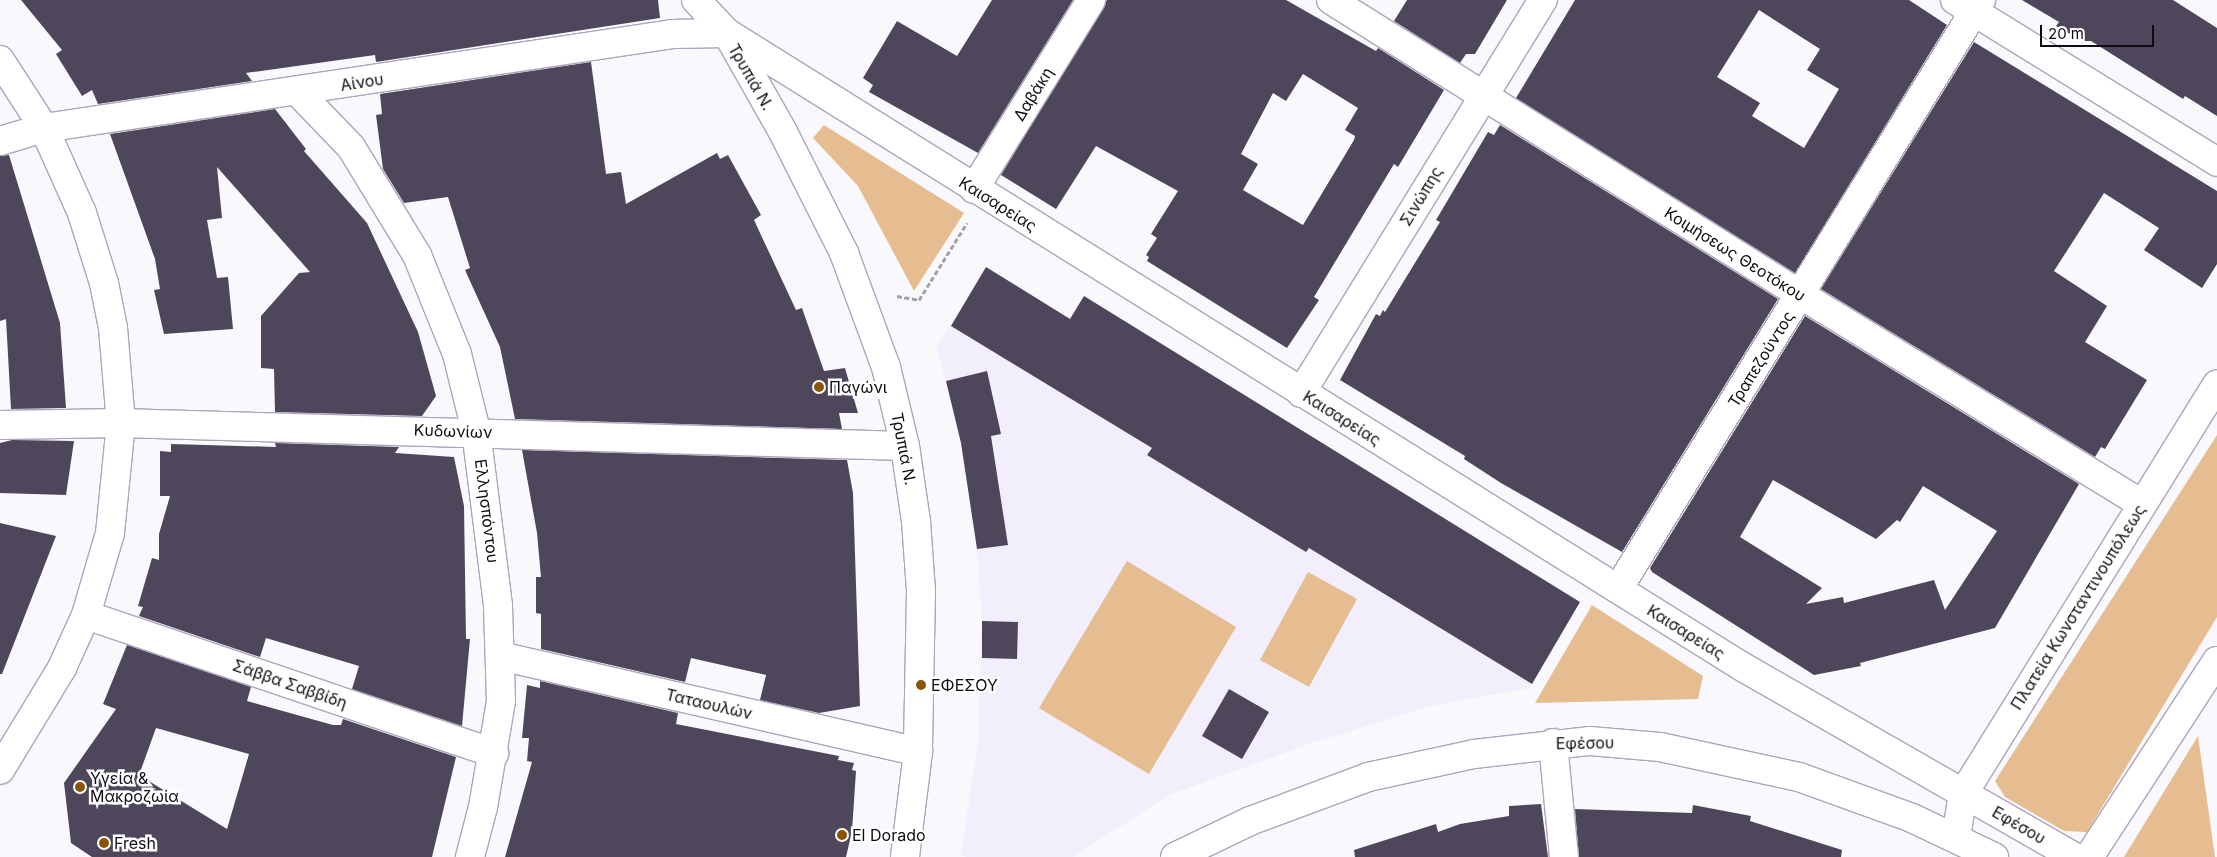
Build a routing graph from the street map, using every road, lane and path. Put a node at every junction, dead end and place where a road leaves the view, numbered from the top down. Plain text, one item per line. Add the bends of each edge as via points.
1 (696, 0) edge
2 (1091, 0) edge
3 (1330, 0) edge
4 (1543, 0) edge
5 (1970, 4) edge
6 (726, 33) junction
7 (0, 60) edge
8 (298, 92) junction
9 (1482, 97) junction
10 (44, 128) junction
11 (0, 142) edge
12 (2217, 162) edge
13 (979, 192) junction
14 (859, 294) junction
15 (1801, 295) junction
16 (2217, 384) edge
17 (1301, 393) junction
18 (121, 423) junction
19 (0, 425) edge
20 (476, 431) junction
21 (905, 446) junction
22 (2142, 504) junction
23 (1618, 589) junction
24 (86, 615) junction
25 (500, 656) junction
26 (2217, 661) edge
27 (1553, 743) junction
28 (918, 752) junction
29 (494, 753) junction
30 (0, 770) edge
31 (1963, 794) junction
32 (1956, 837) junction
33 (471, 857) edge
34 (904, 857) edge
35 (1175, 857) edge
36 (1564, 857) edge
37 (1994, 857) edge
38 (2074, 857) edge
39 (2089, 857) edge

1 - 6 street, Τρυπιά Ν.
2 - 13 street, Δαβάκη
3 - 9 street, Κοιμήσεως Θεοτόκου
4 - 9 street, Σινώπης
5 - 12 street
5 - 15 street, Τραπεζούντος
6 - 8 street, Αίνου via 672,34
6 - 13 street, Καισαρείας
6 - 14 street, Τρυπιά Ν. via 783,132 844,253
7 - 10 street
8 - 10 street, Αίνου
8 - 20 street, Ελλησπόντου via 351,147 417,255 457,354
9 - 15 street, Κοιμήσεως Θεοτόκου
9 - 17 street, Σινώπης
10 - 11 street, Αίνου
10 - 18 street via 82,213 104,282 115,346
13 - 14 path via 920,300
13 - 17 street, Καισαρείας
14 - 21 street, Τρυπιά Ν. via 886,366
15 - 22 street, Κοιμήσεως Θεοτόκου
15 - 23 street, Τραπεζούντος
16 - 22 street, Πλατεία Κωνσταντινουπόλεως
17 - 23 street, Καισαρείας
18 - 19 street, Κυδωνίων
18 - 20 street, Κυδωνίων
18 - 24 street via 110,533
20 - 21 street, Κυδωνίων
20 - 25 street, Ελλησπόντου via 490,523
21 - 28 street, Τρυπιά Ν. via 916,521 921,591
22 - 31 street, Πλατεία Κωνσταντινουπόλεως
23 - 31 street, Καισαρείας via 1740,666
24 - 29 street, Σάββα Σαββίδη
24 - 30 street via 62,668
25 - 28 street, Ταταουλών
25 - 29 street, Ελλησπόντου via 501,701
26 - 39 street
27 - 32 street, Εφέσου via 1630,743 1744,763 1836,789
27 - 35 street, Εφέσου via 1418,765 1343,785 1228,831
27 - 36 street
28 - 34 street, Τρυπιά Ν.
29 - 33 street, Ελλησπόντου
31 - 32 street, Πλατεία Κωνσταντινουπόλεως
31 - 38 street, Εφέσου
32 - 37 street, Εφέσου

